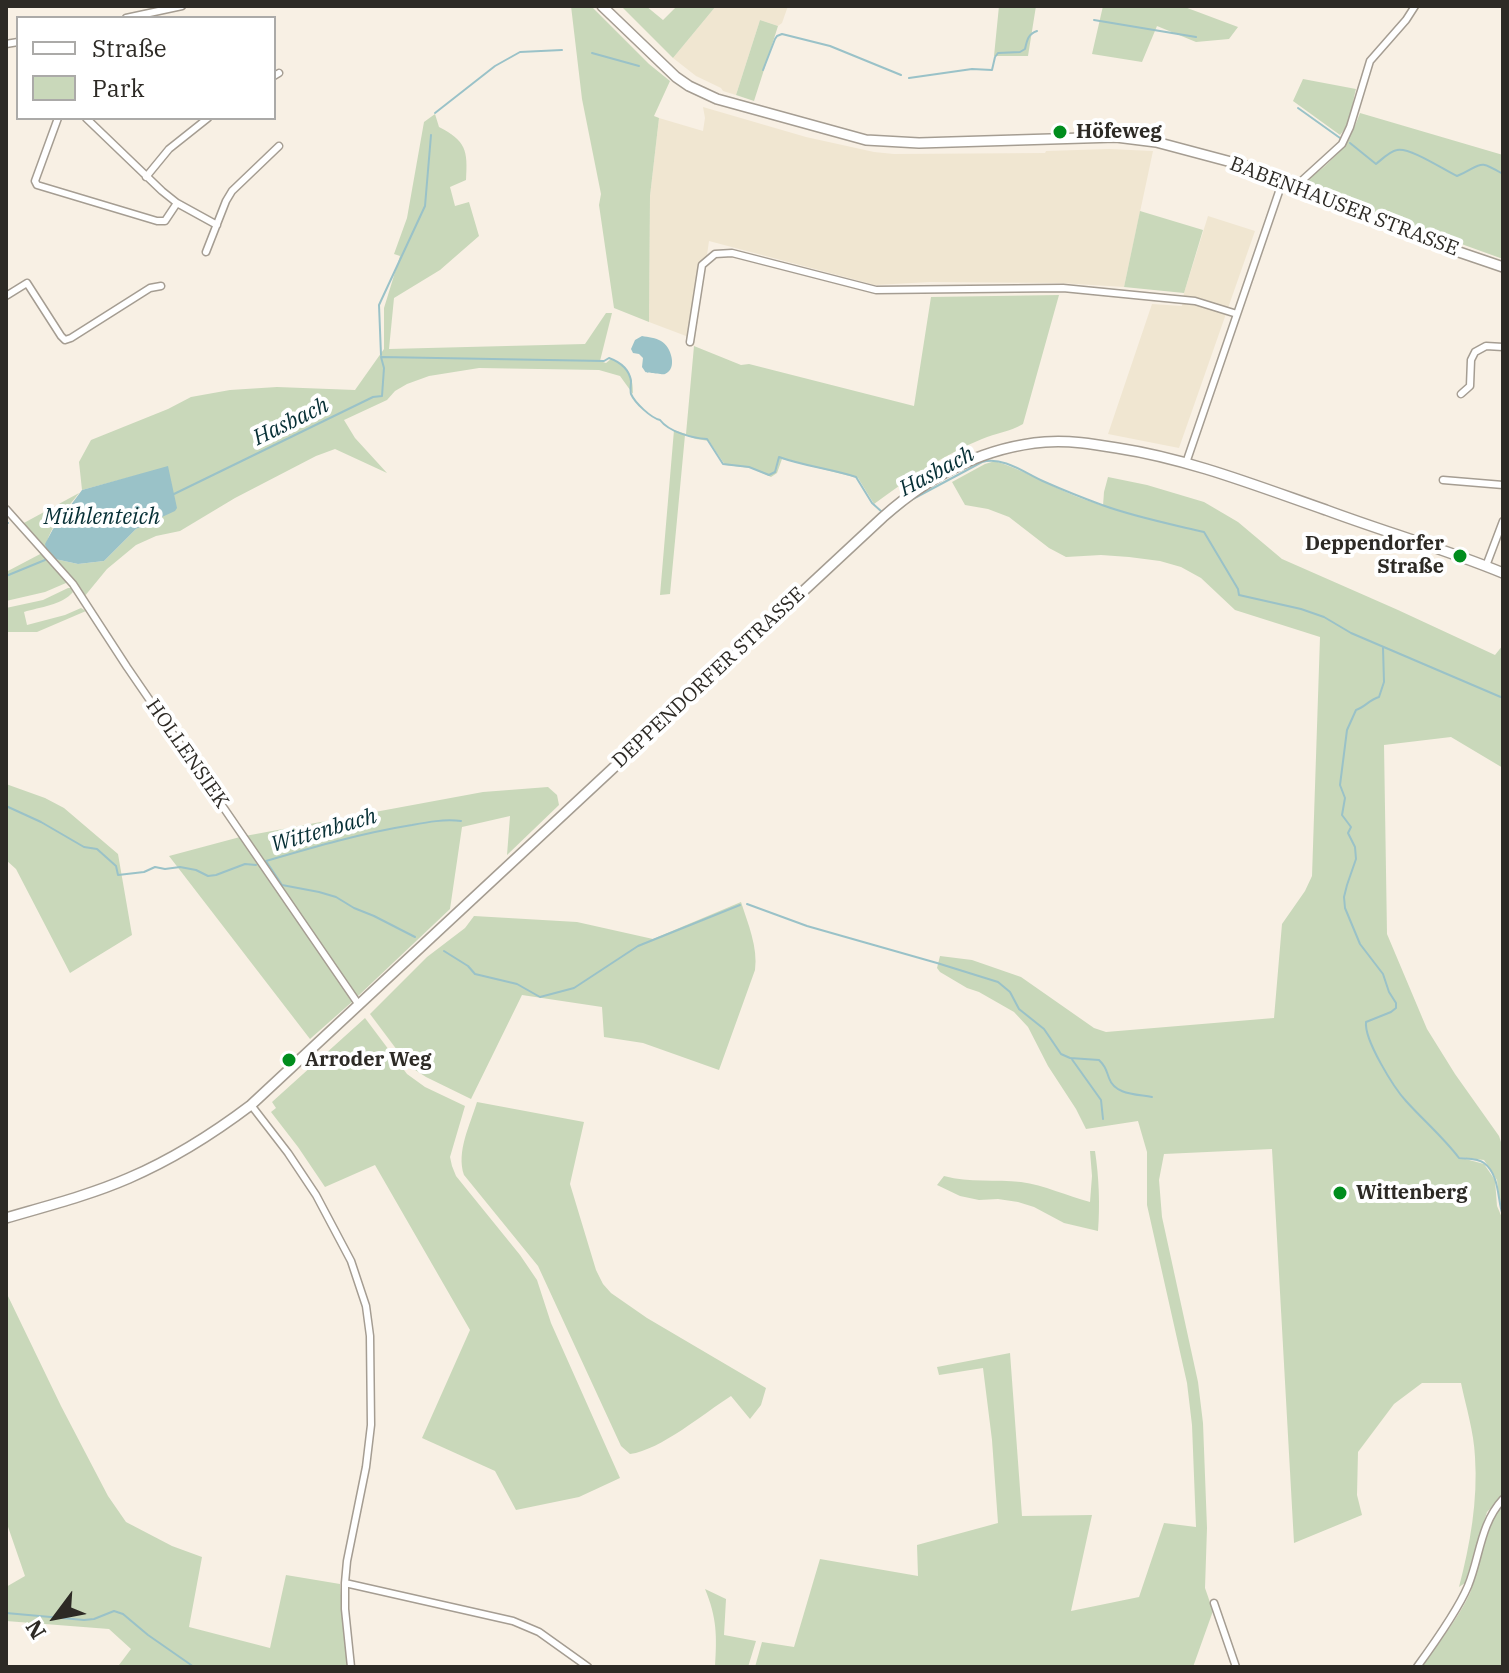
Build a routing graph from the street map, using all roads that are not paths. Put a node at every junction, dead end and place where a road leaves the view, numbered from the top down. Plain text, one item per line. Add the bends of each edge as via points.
1 (182, 6) edge
2 (602, 6) edge
3 (1415, 6) edge
4 (135, 16) edge
5 (57, 120) edge
6 (88, 120) edge
7 (205, 120) edge
8 (279, 146) dead end
9 (146, 177) junction
10 (1283, 180) junction
11 (1297, 185) junction
12 (177, 203) junction
13 (217, 225) junction
14 (206, 252) dead end
15 (1503, 267) edge
16 (161, 286) dead end
17 (6, 296) edge
18 (1237, 314) junction
19 (690, 342) dead end
20 (1503, 347) edge
21 (1461, 394) dead end
22 (1186, 463) junction
23 (1443, 480) dead end
24 (1503, 485) edge
25 (6, 509) edge
26 (1503, 521) edge
27 (1486, 566) junction
28 (1503, 573) edge
29 (359, 1005) junction
30 (251, 1105) junction
31 (6, 1218) edge
32 (1503, 1499) edge
33 (345, 1583) junction
34 (1214, 1603) dead end
35 (351, 1667) edge
36 (588, 1667) edge
37 (1236, 1667) edge
38 (1417, 1667) edge

1 - 4 street
2 - 10 street, BABENHAUSER STRASSE via 676,77 698,91 841,134 919,143 1130,138 1206,154
3 - 11 street via 1370,61 1342,144
5 - 12 street via 37,185 157,221 165,221
6 - 9 street
7 - 9 street via 169,149
8 - 13 street via 232,191
9 - 12 street
10 - 11 street, BABENHAUSER STRASSE
10 - 18 street
11 - 15 street, BABENHAUSER STRASSE via 1412,236
12 - 13 street
13 - 14 street
16 - 17 street via 65,340 27,283
18 - 19 street via 1195,301 1063,288 876,290 724,253 702,265
18 - 22 street
20 - 21 street via 1475,352 1470,386
22 - 27 street, DEPPENDORFER STRASSE
22 - 29 street, DEPPENDORFER STRASSE via 1095,444 1043,442 980,456 918,489
23 - 24 street
25 - 29 street, HOLLENSIEK via 73,584
26 - 27 street
27 - 28 street, DEPPENDORFER STRASSE
29 - 30 street, DEPPENDORFER STRASSE
30 - 31 street, DEPPENDORFER STRASSE via 131,1177
30 - 33 street via 316,1195 351,1261 366,1306 371,1425
32 - 38 street via 1484,1529 1467,1590
33 - 35 street
33 - 36 street via 525,1625
34 - 37 street

